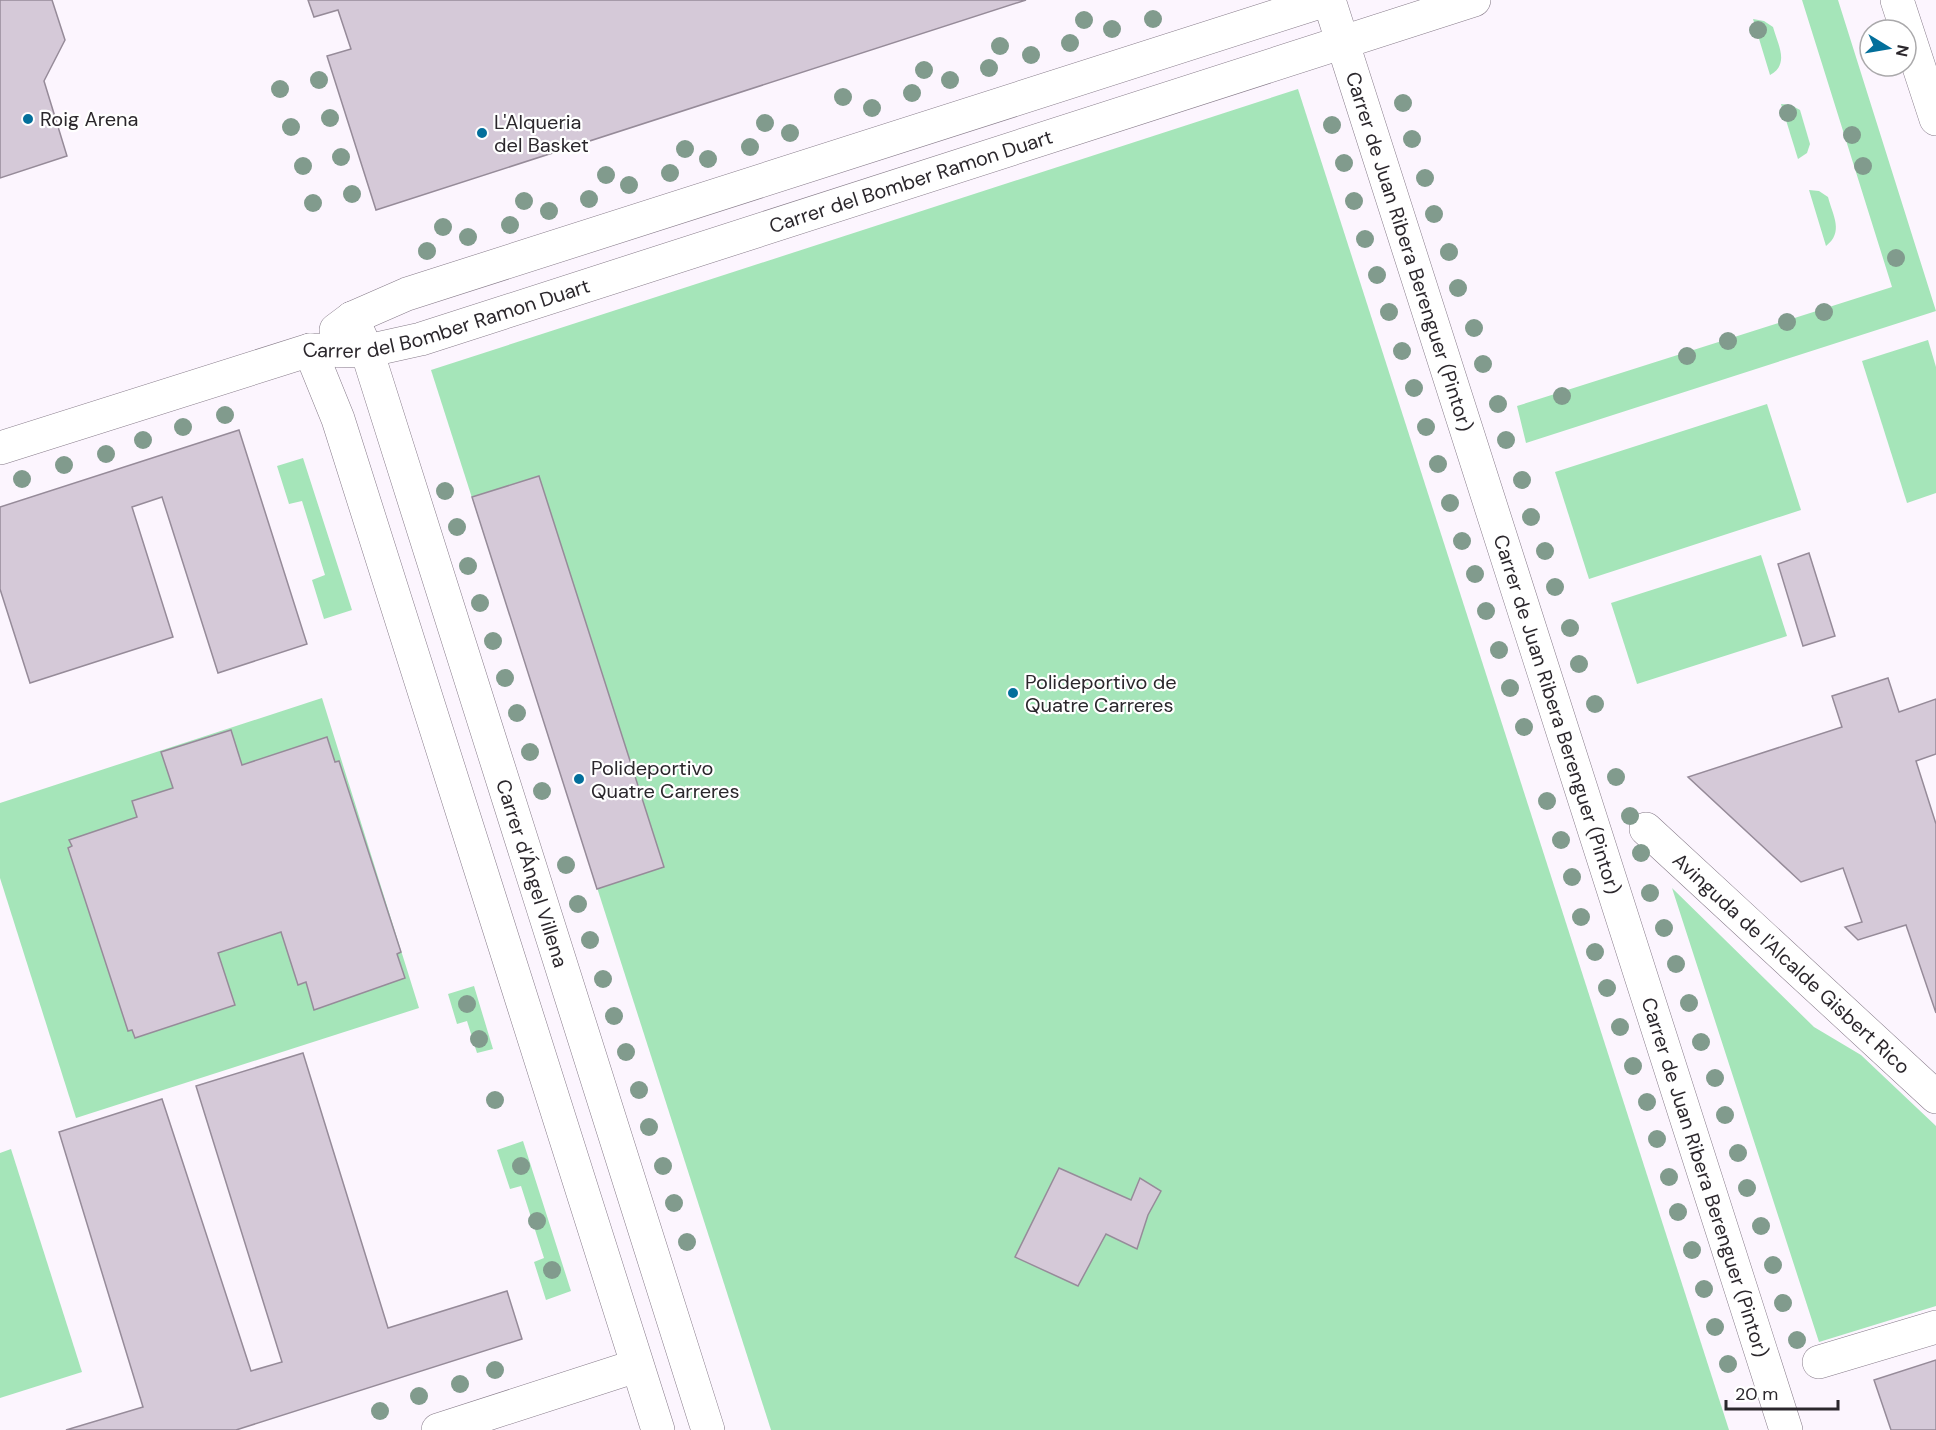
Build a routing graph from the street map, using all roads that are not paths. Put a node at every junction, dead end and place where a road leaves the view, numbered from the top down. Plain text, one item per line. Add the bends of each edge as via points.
1 (1328, 0) edge
2 (1474, 0) edge
3 (1897, 0) edge
4 (1341, 42) junction
5 (1936, 119) edge
6 (352, 318) junction
7 (310, 350) junction
8 (367, 351) junction
9 (0, 448) edge
10 (1646, 829) dead end
11 (1936, 1097) edge
12 (1936, 1327) edge
13 (1819, 1362) dead end
14 (636, 1366) junction
15 (438, 1430) edge
16 (658, 1430) edge
17 (708, 1430) edge
18 (1786, 1430) edge

1 - 4 street, Carrer de Juan Ribera Berenguer (Pintor)
1 - 6 street, Carrer del Bomber Ramon Duart via 407,294
2 - 4 street, Carrer del Bomber Ramon Duart
3 - 5 street
4 - 8 street, Carrer del Bomber Ramon Duart via 432,336
4 - 18 street, Carrer de Juan Ribera Berenguer (Pintor)
6 - 7 street, Carrer del Bomber Ramon Duart
6 - 8 street, Carrer d'Ángel Villena
7 - 8 street, Carrer del Bomber Ramon Duart
7 - 9 street
7 - 14 street via 338,419
8 - 17 street, Carrer d'Ángel Villena
10 - 11 street, Avinguda de l'Alcalde Gisbert Rico
12 - 13 street
14 - 15 street
14 - 16 street

